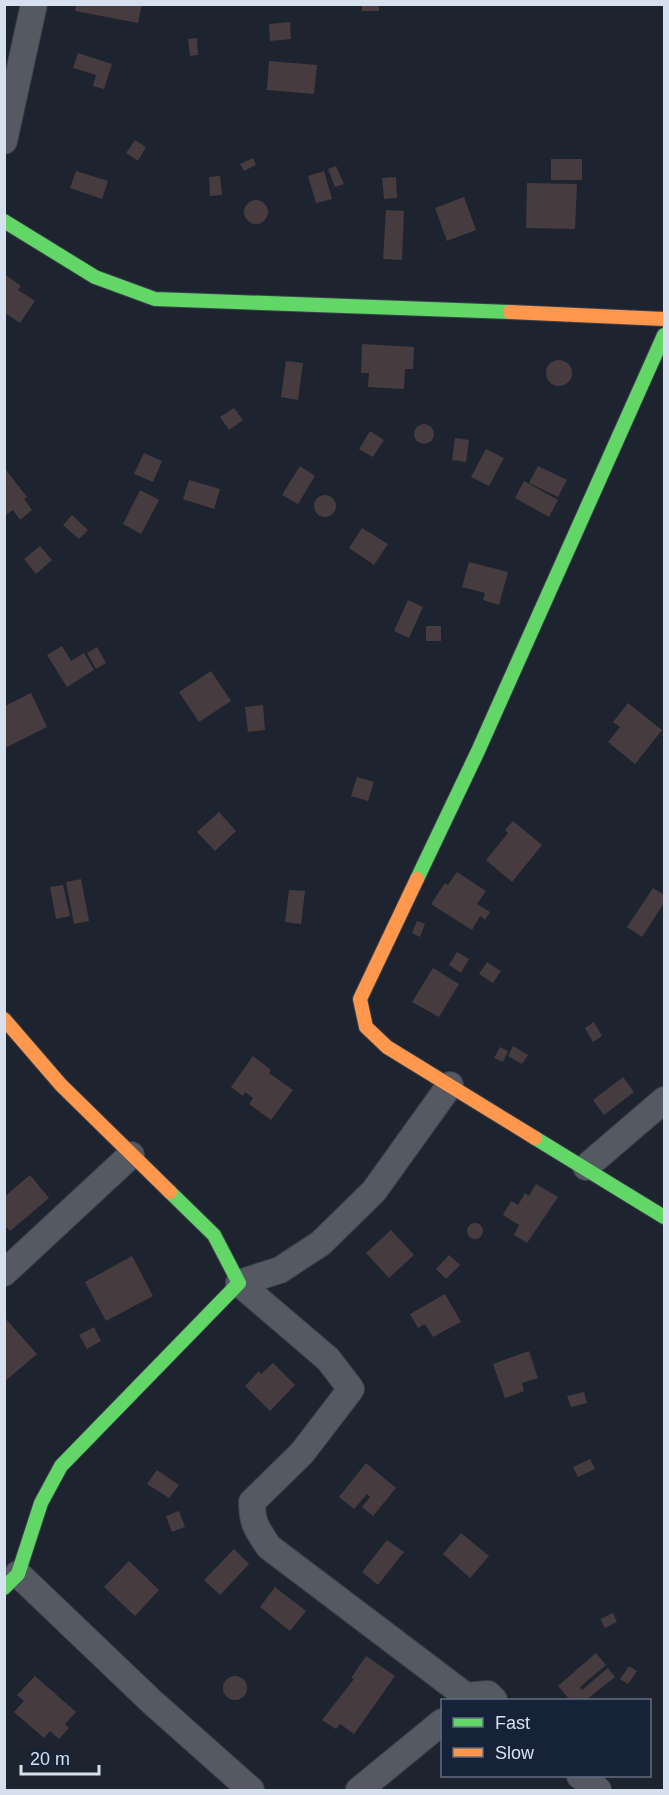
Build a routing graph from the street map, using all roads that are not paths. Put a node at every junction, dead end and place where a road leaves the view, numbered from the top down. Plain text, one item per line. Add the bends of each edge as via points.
1 (34, 4) edge
2 (4, 141) edge
3 (4, 221) edge
4 (664, 320) edge
5 (664, 335) edge
6 (4, 1019) edge
7 (450, 1085) junction
8 (664, 1100) edge
9 (131, 1155) junction
10 (586, 1167) junction
11 (664, 1217) edge
12 (4, 1273) edge
13 (239, 1283) junction
14 (11, 1581) edge
15 (464, 1698) edge
16 (492, 1699) edge
17 (441, 1723) edge
18 (581, 1777) edge
19 (250, 1791) edge
20 (359, 1791) edge
21 (598, 1791) edge

1 - 2 street
3 - 4 street via 95,276 155,299
5 - 7 street via 478,751 360,999 360,1016 369,1034
6 - 9 street via 61,1085
7 - 10 street
7 - 13 street via 374,1191 321,1243 280,1270
8 - 10 street
9 - 12 street
9 - 13 street via 214,1235
10 - 11 street
13 - 14 street via 61,1466 41,1503
13 - 15 street via 328,1359 351,1389 302,1454 252,1502 252,1521 269,1547
14 - 19 street
15 - 16 street via 488,1694
17 - 20 street
18 - 21 street

